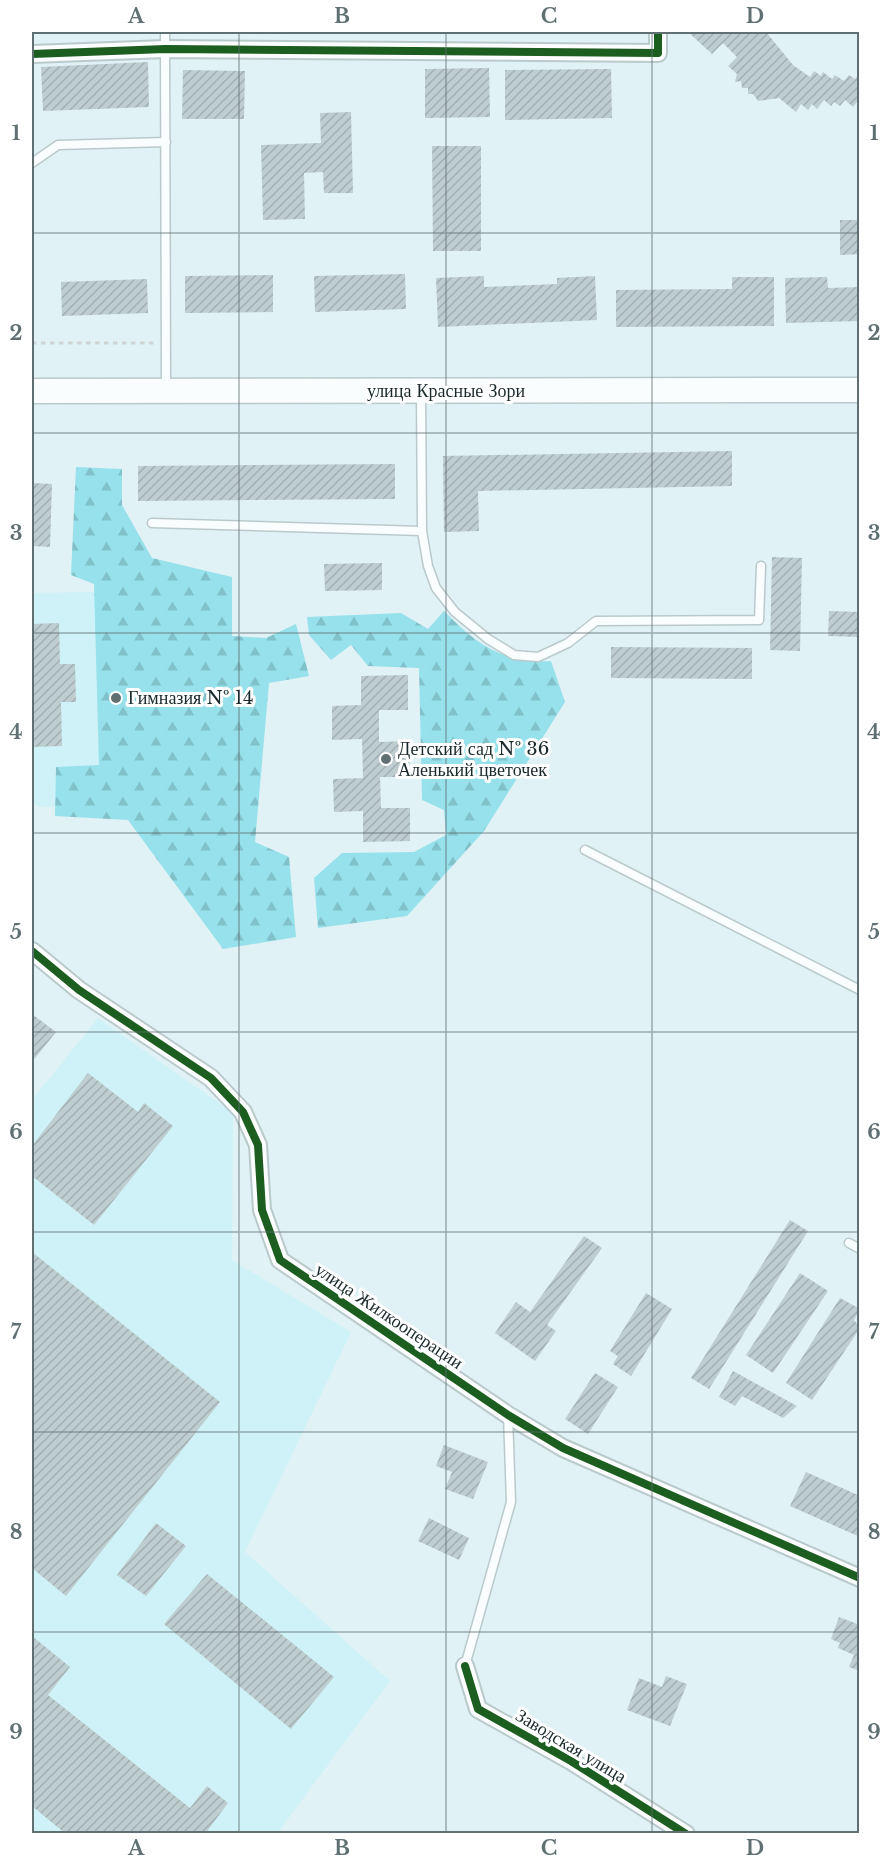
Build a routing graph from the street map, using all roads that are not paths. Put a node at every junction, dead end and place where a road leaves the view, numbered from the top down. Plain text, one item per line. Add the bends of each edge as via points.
1 (165, 32) edge
2 (658, 32) edge
3 (165, 49) junction
4 (32, 54) edge
5 (166, 142) junction
6 (32, 163) edge
7 (860, 390) edge
8 (32, 391) edge
9 (166, 391) junction
10 (421, 391) junction
11 (152, 523) dead end
12 (422, 531) junction
13 (761, 566) dead end
14 (585, 850) dead end
15 (32, 951) edge
16 (860, 990) edge
17 (849, 1243) dead end
18 (860, 1249) edge
19 (508, 1414) junction
20 (860, 1578) edge
21 (465, 1666) joint
22 (686, 1833) edge

1 - 3 lane
2 - 3 street via 658,53
3 - 4 street
3 - 5 lane
5 - 6 lane via 58,145
5 - 9 lane
7 - 10 main road, улица Красные Зори
8 - 9 main road, улица Красные Зори
9 - 10 main road, улица Красные Зори
10 - 12 lane
11 - 12 lane
12 - 13 lane via 436,588 455,612 514,655 538,657 568,643 597,621 759,620
14 - 16 lane
15 - 19 street, улица Жилкооперации via 79,990 211,1078 243,1112 258,1145 262,1210 280,1260
17 - 18 lane
19 - 20 street, улица Жилкооперации via 563,1448
19 - 21 lane via 511,1502
21 - 22 street, Заводская улица via 478,1709

